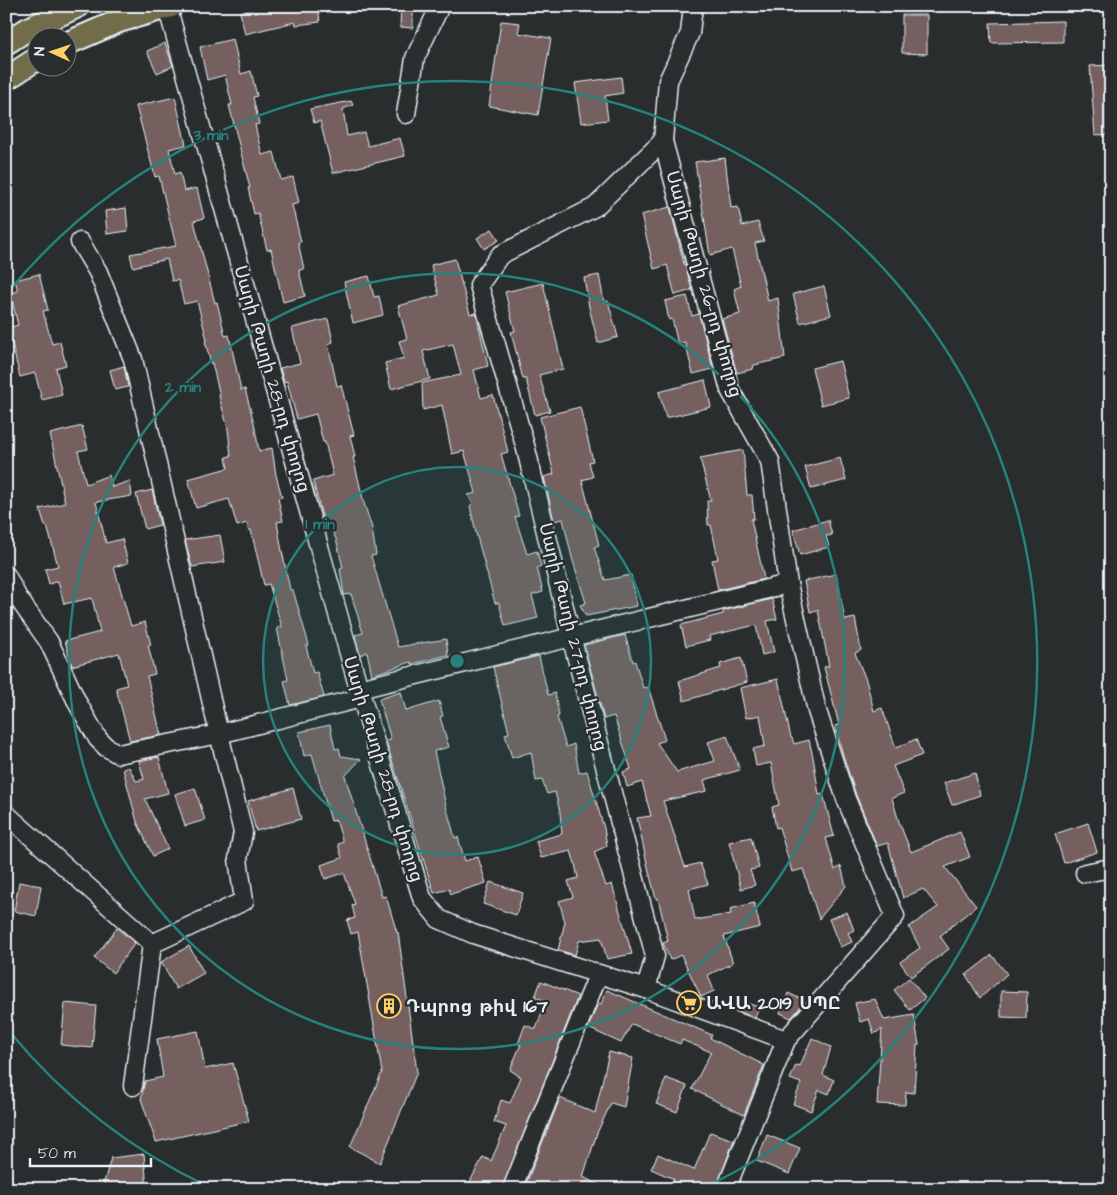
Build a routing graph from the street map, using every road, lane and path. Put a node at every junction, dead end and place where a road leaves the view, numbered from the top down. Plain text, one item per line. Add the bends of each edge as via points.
1 (78, 6) edge
2 (440, 6) edge
3 (693, 6) edge
4 (168, 7) edge
5 (78, 39) edge
6 (6, 43) edge
7 (28, 65) edge
8 (6, 79) edge
9 (406, 114) dead end
10 (664, 141) junction
11 (80, 242) dead end
12 (6, 575) edge
13 (788, 584) junction
14 (571, 636) junction
15 (360, 693) junction
16 (219, 734) junction
17 (6, 814) edge
18 (1111, 868) edge
19 (1085, 873) dead end
20 (152, 944) junction
21 (598, 975) junction
22 (646, 989) junction
23 (786, 1040) junction
24 (132, 1086) dead end
25 (512, 1189) edge
26 (726, 1189) edge

1 - 6 main road
2 - 9 street via 415,58
3 - 10 street, Սարի Թաղի 26-րդ փողոց via 690,33 668,81
4 - 5 main road via 119,21
4 - 15 street, Սարի Թաղի 28-րդ փողոց
7 - 8 main road
10 - 13 street, Սարի Թաղի 26-րդ փողոց via 730,390 770,461
10 - 14 street, Սարի Թաղի 27-րդ փողոց via 595,207 500,255 479,285 526,449
11 - 16 street via 98,272 133,359
12 - 16 street via 49,642 78,704 106,747 118,754
13 - 14 street
13 - 23 street, Սարի Թաղի 26-րդ փողոց via 817,711 846,799 895,916
14 - 15 street
14 - 22 street, Սարի Թաղի 27-րդ փողոց via 655,956
15 - 16 street
15 - 21 street, Սարի Թաղի 28-րդ փողոց via 422,898 440,919 473,934
16 - 20 street via 243,832 238,859 244,901
17 - 20 street
18 - 19 street
20 - 24 street
21 - 22 street
21 - 25 street
22 - 23 street
23 - 26 street

